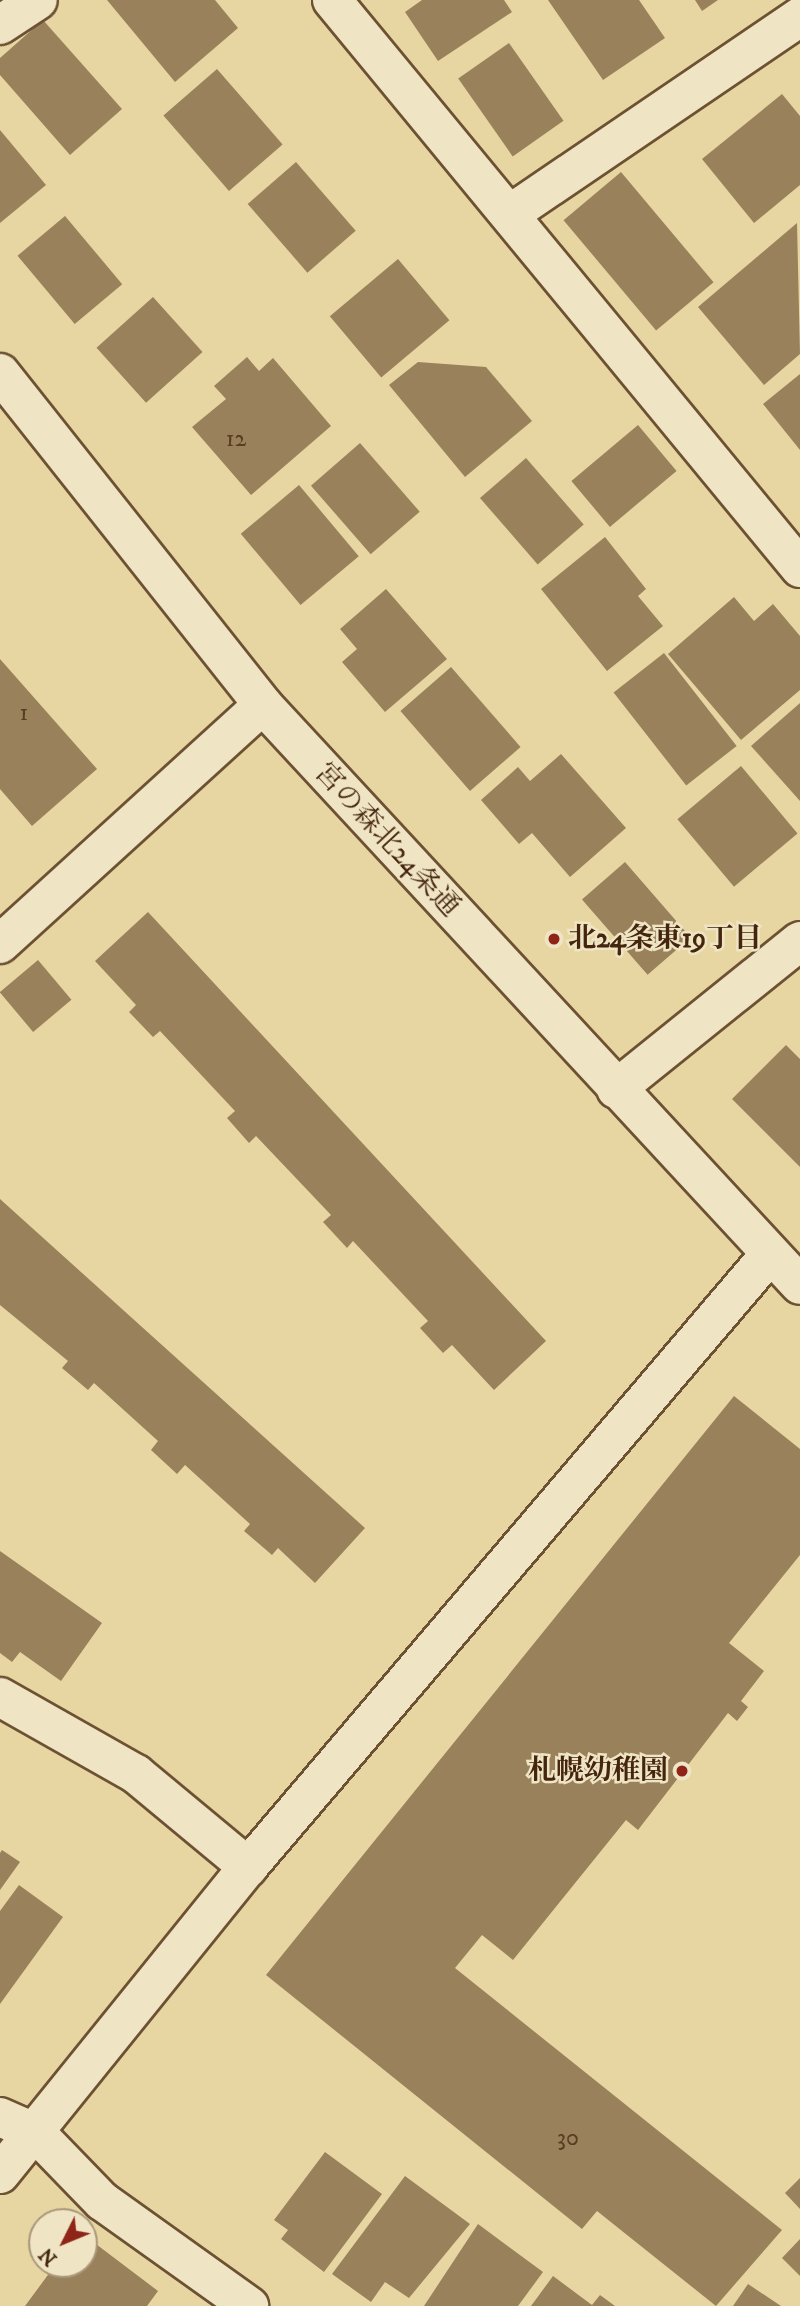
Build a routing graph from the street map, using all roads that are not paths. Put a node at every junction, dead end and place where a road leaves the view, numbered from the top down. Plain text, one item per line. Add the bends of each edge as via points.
1 (38, 0) edge
2 (332, 0) edge
3 (800, 18) edge
4 (0, 25) edge
5 (510, 214) junction
6 (0, 373) edge
7 (800, 568) edge
8 (263, 705) junction
9 (800, 941) edge
10 (0, 944) edge
11 (616, 1089) junction
12 (770, 1254) junction
13 (800, 1284) edge
14 (0, 1697) edge
15 (248, 1867) junction
16 (0, 2117) edge
17 (36, 2133) junction
18 (0, 2174) edge
19 (248, 2306) edge

1 - 4 street
2 - 5 street
3 - 5 street
5 - 7 street
6 - 8 street, 宮の森北24条通
8 - 10 street
8 - 11 street, 宮の森北24条通
9 - 11 street
11 - 12 street, 宮の森北24条通
12 - 13 street, 宮の森北24条通
12 - 15 street
14 - 15 street via 136,1774
15 - 17 street
16 - 17 street
17 - 18 street
17 - 19 street via 102,2201

